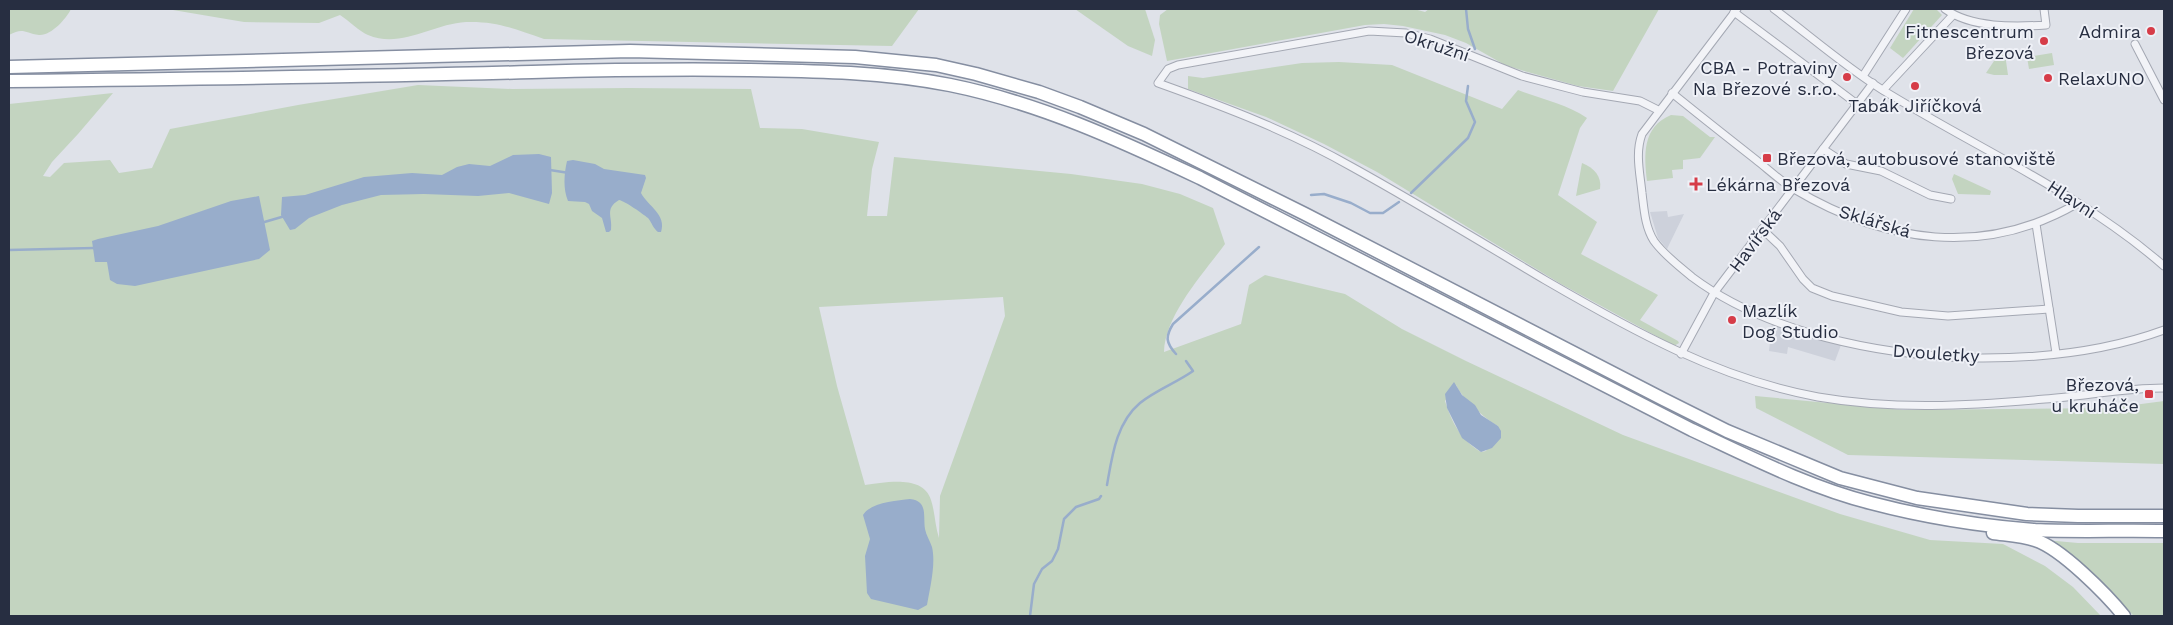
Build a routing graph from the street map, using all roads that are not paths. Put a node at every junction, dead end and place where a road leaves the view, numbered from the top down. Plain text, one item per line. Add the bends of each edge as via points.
1 (1774, 9) edge
2 (1906, 9) edge
3 (1944, 9) edge
4 (2044, 9) edge
5 (1736, 11) edge
6 (1953, 15) junction
7 (2135, 44) dead end
8 (9, 66) edge
9 (1863, 76) junction
10 (9, 81) edge
11 (1873, 84) junction
12 (1883, 90) junction
13 (1672, 93) junction
14 (2164, 100) edge
15 (1857, 104) junction
16 (1658, 110) junction
17 (1823, 149) junction
18 (1793, 188) junction
19 (1951, 199) dead end
20 (2078, 203) junction
21 (2036, 224) junction
22 (1762, 229) junction
23 (2164, 266) edge
24 (1714, 294) junction
25 (2049, 309) junction
26 (2164, 330) edge
27 (2056, 353) junction
28 (1681, 354) junction
29 (2164, 386) edge
30 (1979, 507) junction
31 (2164, 510) edge
32 (2164, 516) edge
33 (1940, 518) junction
34 (2164, 530) edge
35 (2124, 616) edge

1 - 9 street, Hlavní
2 - 9 street
3 - 6 street
4 - 6 street via 2046,25 2021,27
5 - 13 street
5 - 15 street
6 - 12 street
7 - 14 street
8 - 30 highway via 630,51 855,57 936,65 1039,92 1144,134 1727,431 1840,478 1879,490
9 - 11 street, Hlavní
10 - 33 highway via 630,68 859,73 933,82 1001,97 1077,122 1200,178 1761,463 1870,503
11 - 12 street, Hlavní
11 - 15 street, Havířská
12 - 20 street, Hlavní
13 - 16 street
13 - 18 street, Sklářská
15 - 17 street, Havířská
16 - 24 street via 1642,134 1638,149 1647,226 1666,254
16 - 28 street, Okružní via 1640,101 1583,92 1522,76 1430,39 1390,31 1369,31 1178,65 1168,69 1158,83 1267,124 1321,150 1606,316
17 - 18 street, Havířská
17 - 19 street via 1846,164 1881,172 1930,194
18 - 21 street, Sklářská via 1858,219 1931,237 1995,235
18 - 22 street, Havířská
20 - 21 street, Sklářská
20 - 23 street, Hlavní
21 - 25 street
22 - 24 street, Havířská
22 - 25 street via 1780,246 1812,288 1832,296 1902,312 1948,316
24 - 27 street, Dvouletky via 1774,322 1848,343 1907,354 1972,358
24 - 28 street, Havířská
25 - 27 street
26 - 27 street, Dvouletky via 2107,347
28 - 29 street via 1739,377 1778,388 1872,404 1926,407 1980,404
30 - 31 highway via 1993,503 2051,508
30 - 32 highway via 2027,514
33 - 34 highway via 2036,530
33 - 35 highway via 1963,528 2037,541 2063,557 2099,588

